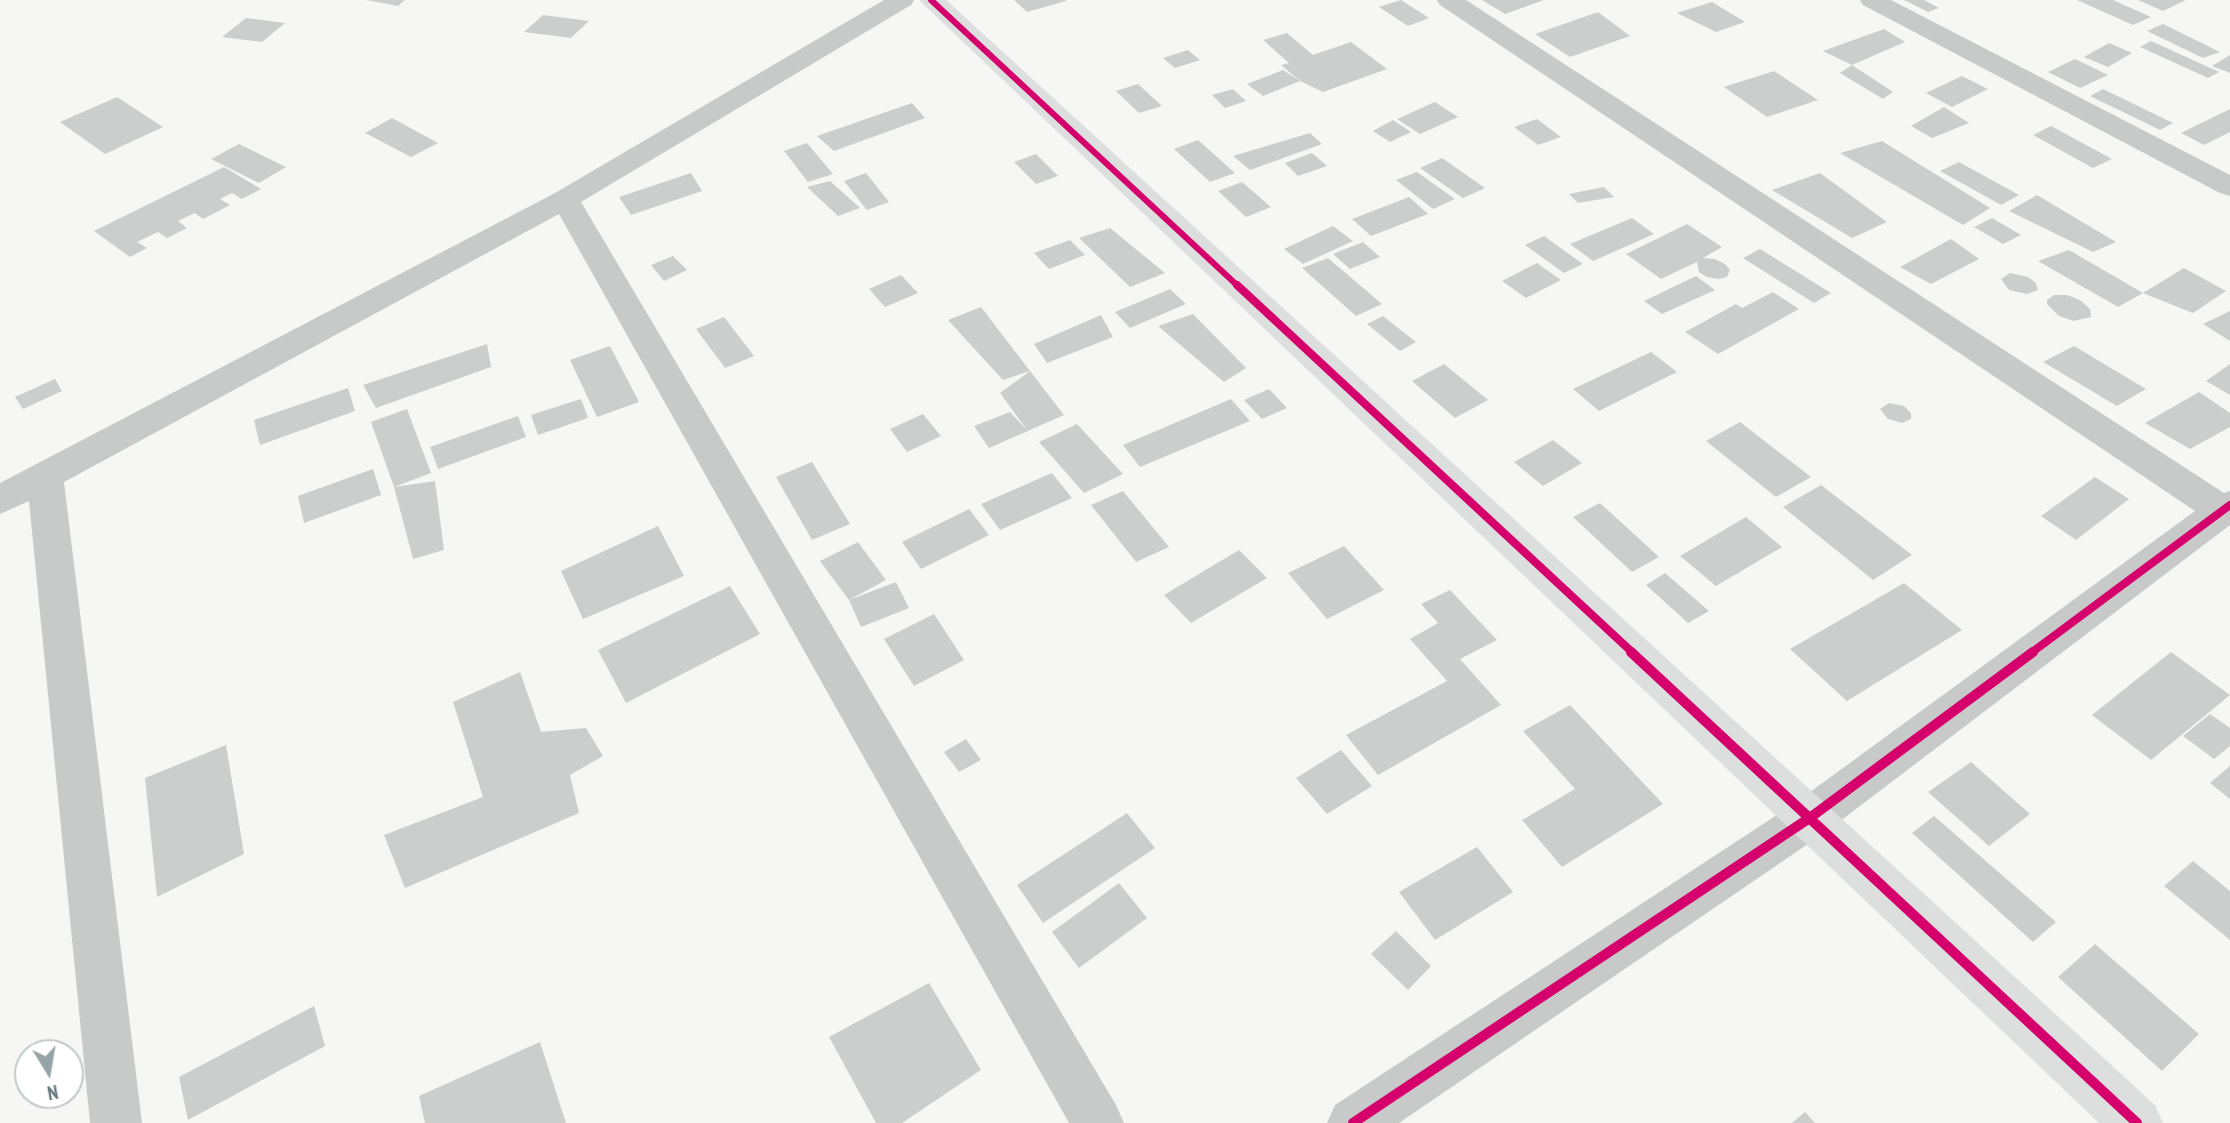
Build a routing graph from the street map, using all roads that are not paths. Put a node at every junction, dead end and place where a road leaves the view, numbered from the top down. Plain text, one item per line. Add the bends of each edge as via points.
1 (902, 0) edge
2 (931, 0) edge
3 (1449, 0) edge
4 (1872, 0) edge
5 (2230, 187) edge
6 (565, 199) junction
7 (45, 474) junction
8 (0, 500) edge
9 (2226, 507) edge
10 (1811, 817) junction
11 (117, 1123) edge
12 (1098, 1123) edge
13 (1353, 1123) edge
14 (2137, 1123) edge

1 - 6 street
2 - 10 street
3 - 9 street
4 - 5 street
6 - 7 street
6 - 12 street
7 - 8 street
7 - 11 street
9 - 10 street
10 - 13 street
10 - 14 street

